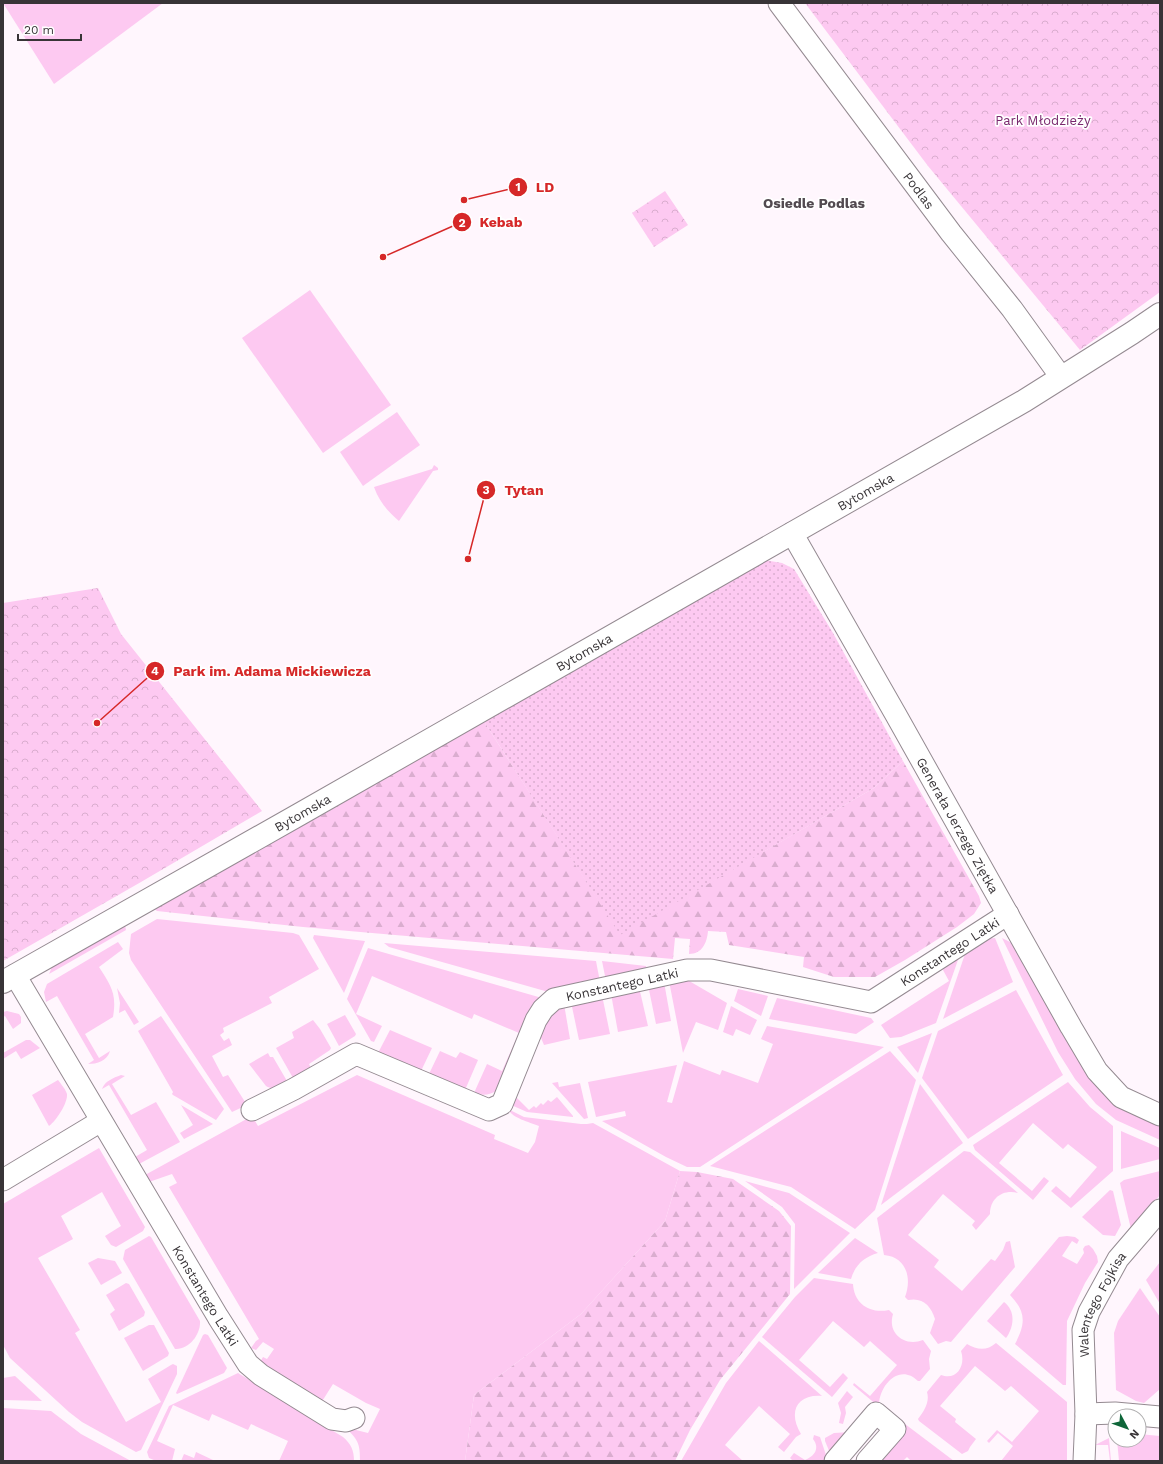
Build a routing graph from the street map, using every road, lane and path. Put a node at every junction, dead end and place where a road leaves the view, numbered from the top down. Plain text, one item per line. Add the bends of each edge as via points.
1 (779, 3) edge
2 (1160, 314) edge
3 (1061, 377) junction
4 (792, 533) junction
5 (1008, 914) junction
6 (9, 979) edge
7 (252, 1110) dead end
8 (1160, 1115) edge
9 (101, 1121) junction
10 (3, 1180) edge
11 (1160, 1210) edge
12 (1086, 1414) junction
13 (1160, 1417) edge
14 (354, 1418) dead end
15 (835, 1461) edge
16 (867, 1461) edge
17 (1084, 1461) edge

1 - 3 street, Podlas
2 - 3 street, Bytomska
3 - 4 street, Bytomska via 1024,401
4 - 5 street, Generała Jerzego Ziętka
4 - 6 street, Bytomska
5 - 7 street, Konstantego Latki via 871,1002 711,970 687,970 554,999 536,1020 502,1104 489,1110 356,1054
5 - 8 street, Generała Jerzego Ziętka via 1097,1071 1121,1097
6 - 9 street, Konstantego Latki
9 - 10 street
9 - 14 street, Konstantego Latki via 248,1364 261,1375 332,1418 346,1421
11 - 12 street, Walentego Fojkisa via 1118,1259 1089,1312 1083,1330
12 - 13 street via 1115,1413
12 - 17 street, Walentego Fojkisa
15 - 16 street via 876,1413 895,1429

